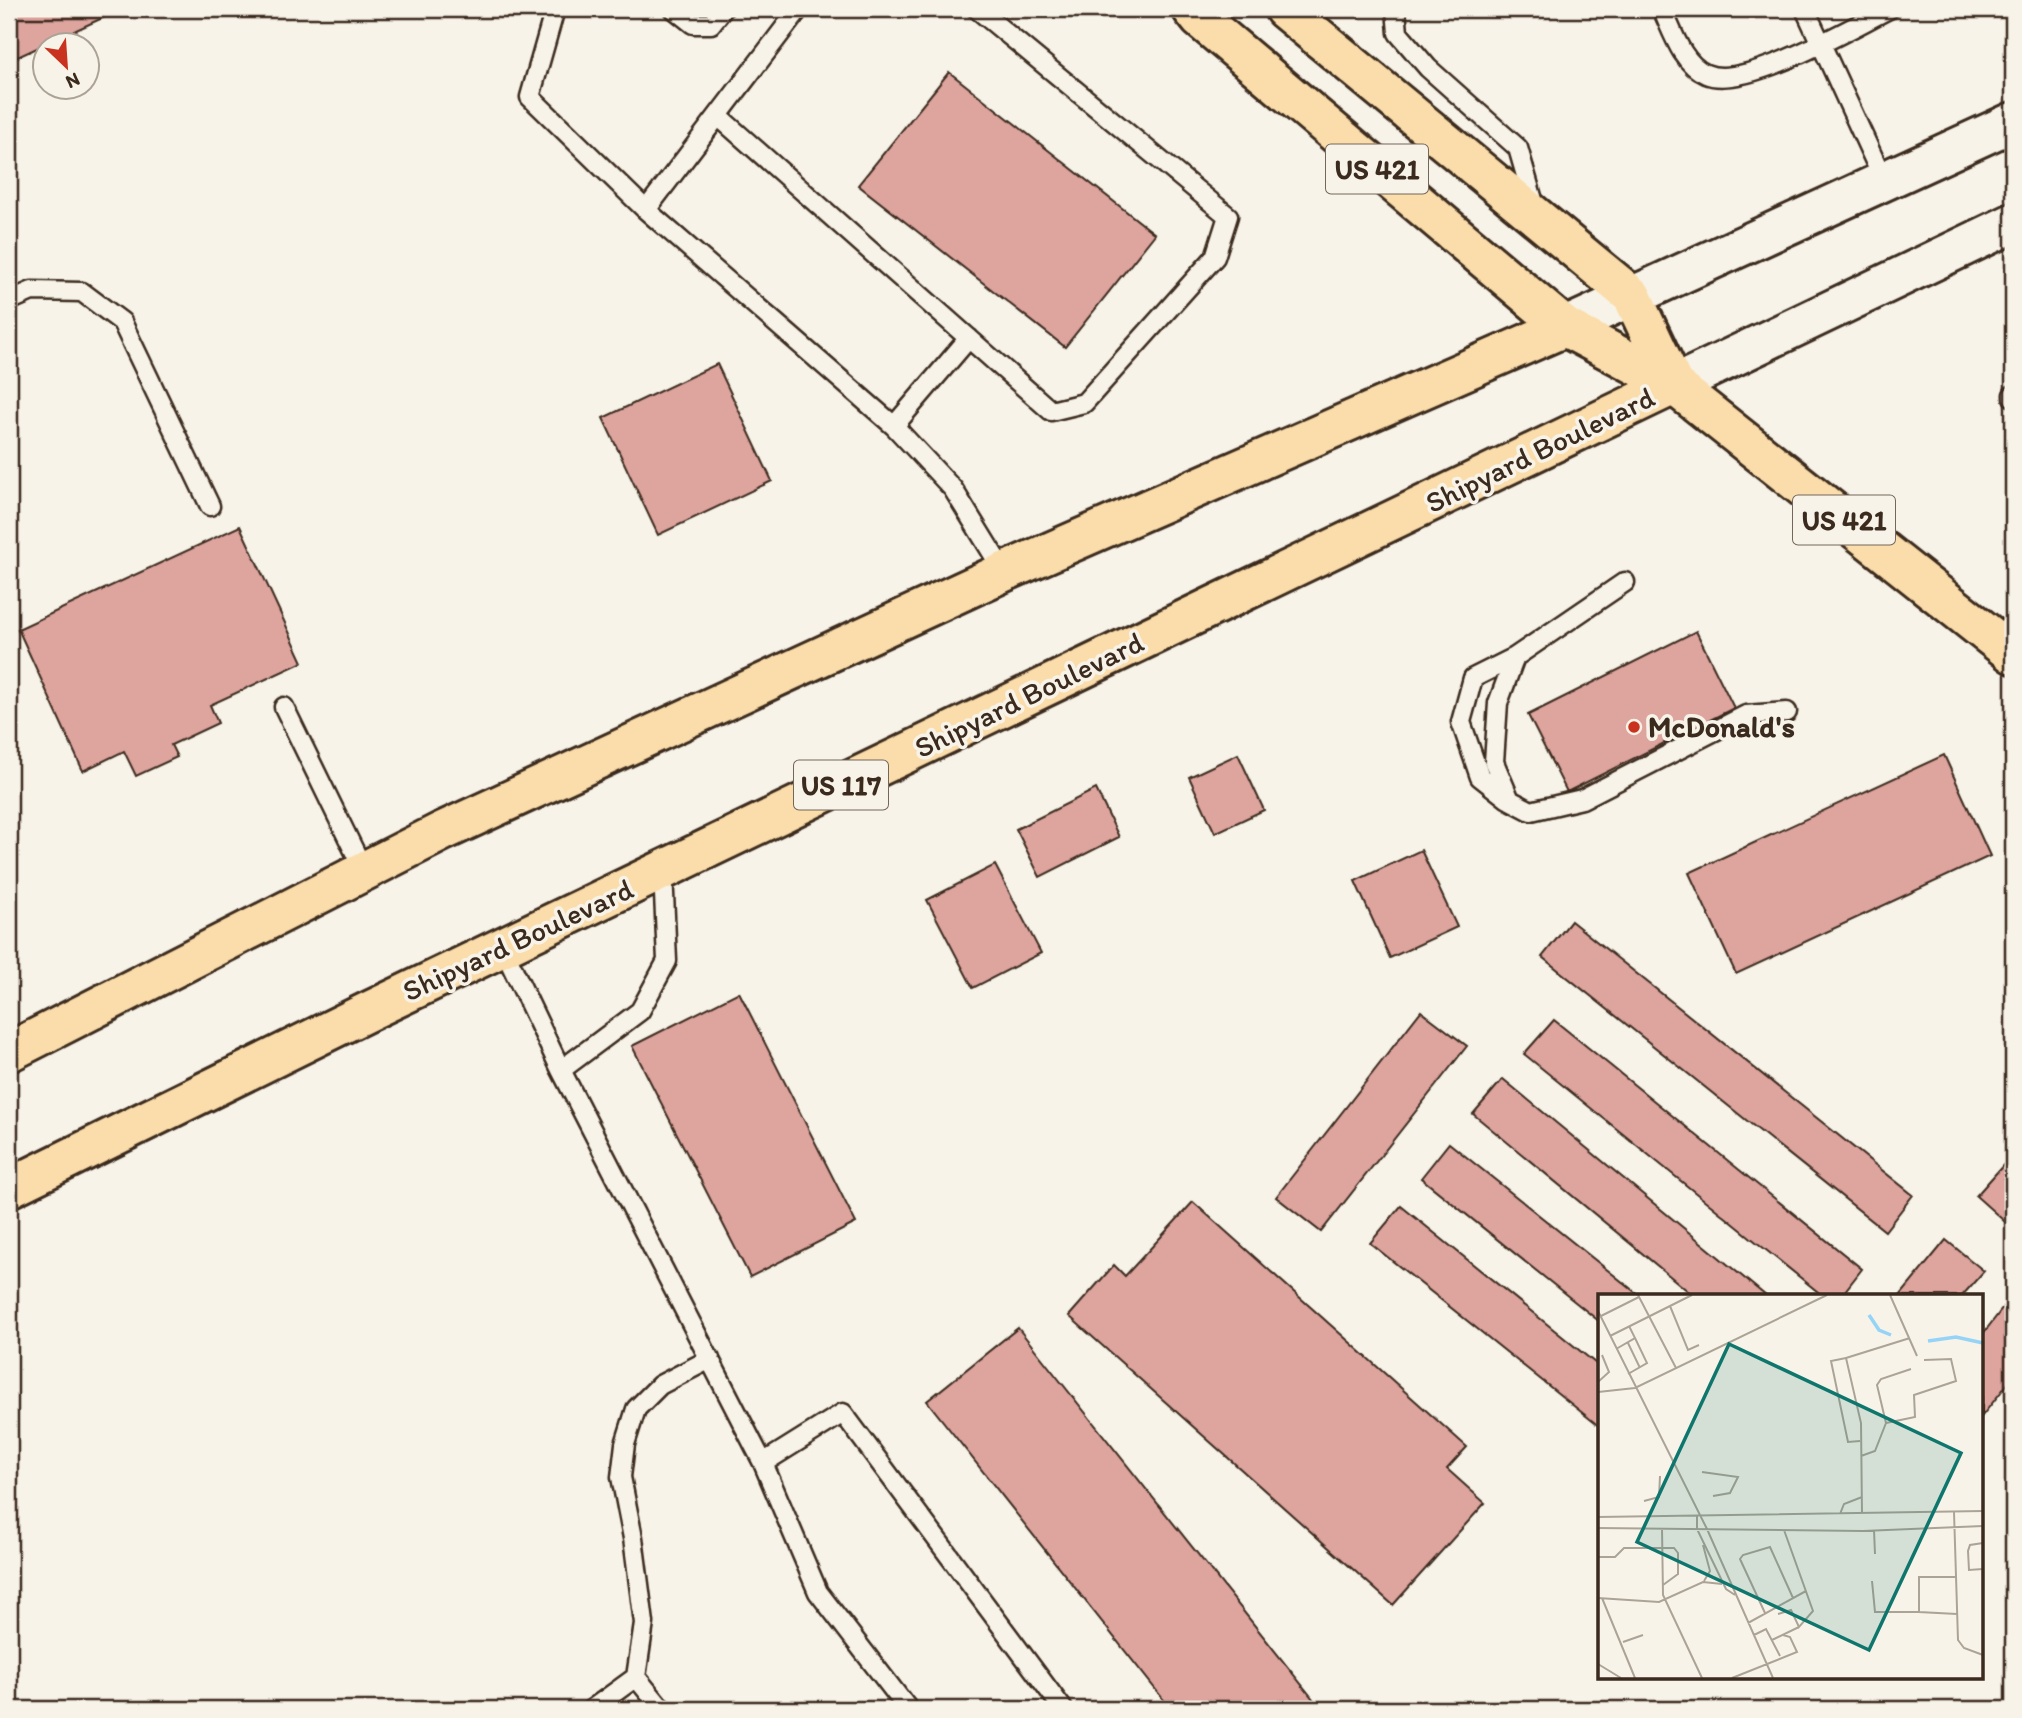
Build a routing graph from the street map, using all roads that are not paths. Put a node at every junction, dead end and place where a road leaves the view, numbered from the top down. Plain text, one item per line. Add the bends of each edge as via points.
1 (555, 9) edge
2 (674, 9) edge
3 (723, 9) edge
4 (799, 9) edge
5 (977, 9) edge
6 (1192, 9) edge
7 (1284, 9) edge
8 (1396, 9) edge
9 (1662, 9) edge
10 (1805, 9) edge
11 (1889, 9) edge
12 (1821, 42) junction
13 (718, 116) junction
14 (2013, 122) edge
15 (1884, 181) junction
16 (646, 210) junction
17 (1539, 220) junction
18 (2013, 223) edge
19 (1632, 296) junction
20 (9, 302) edge
21 (1565, 327) junction
22 (970, 338) junction
23 (1674, 385) junction
24 (894, 426) junction
25 (210, 506) dead end
26 (1004, 572) junction
27 (1625, 582) dead end
28 (2013, 654) edge
29 (1515, 657) junction
30 (284, 708) dead end
31 (1787, 712) dead end
32 (1510, 800) junction
33 (364, 871) junction
34 (663, 871) junction
35 (503, 947) junction
36 (9, 1052) edge
37 (562, 1070) junction
38 (9, 1188) edge
39 (709, 1359) junction
40 (763, 1463) junction
41 (636, 1677) junction
42 (592, 1709) edge
43 (662, 1709) edge
44 (908, 1709) edge
45 (1063, 1709) edge

1 - 16 lane via 530,97
2 - 3 lane via 693,24 711,23
4 - 13 lane
5 - 22 lane via 1228,216 1215,257 1084,403 1051,411
6 - 21 main road, US 421
7 - 17 main road, US 421
8 - 17 lane via 1398,33 1428,68 1518,148
9 - 12 lane via 1689,61 1707,75 1735,76 1766,68
10 - 12 lane
11 - 12 lane
12 - 15 lane
13 - 16 lane
13 - 22 lane
14 - 15 main road
15 - 19 main road
16 - 24 lane
17 - 19 main road, US 421
18 - 23 main road, Shipyard Boulevard / US 117
19 - 21 main road
19 - 23 main road, US 421
20 - 25 lane via 32,290 82,292 122,322
21 - 23 main road, US 421
21 - 26 main road
22 - 24 lane
23 - 28 main road, US 421
23 - 34 main road, Shipyard Boulevard / US 117
24 - 26 lane via 953,489
26 - 33 main road
27 - 29 lane
29 - 32 lane via 1498,702 1494,762
29 - 32 lane via 1473,678 1461,722 1480,776
30 - 33 lane
31 - 32 lane via 1746,715 1582,799 1531,811
33 - 36 main road
34 - 35 main road, Shipyard Boulevard / US 117
34 - 37 lane via 667,961 640,1011
35 - 37 lane
35 - 38 main road, Shipyard Boulevard / US 117
37 - 39 lane
39 - 40 lane
39 - 41 lane via 660,1385 636,1409 625,1444 621,1477 644,1623
40 - 44 lane via 818,1592
40 - 45 lane via 843,1413
41 - 42 lane
41 - 43 lane

